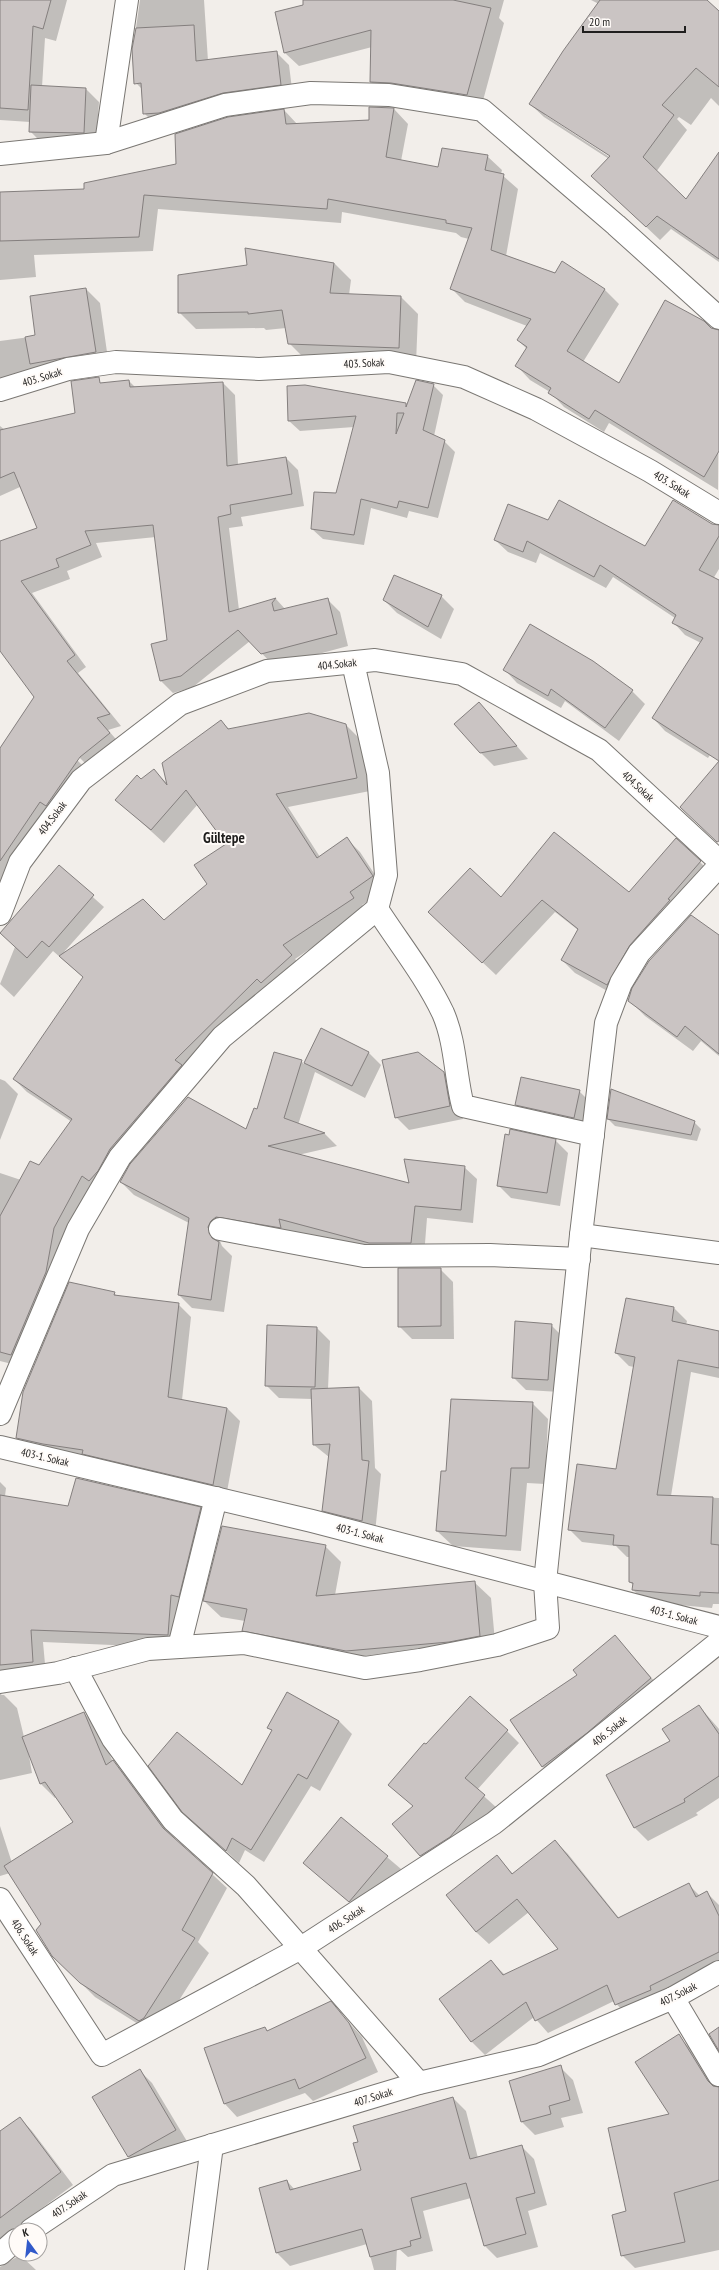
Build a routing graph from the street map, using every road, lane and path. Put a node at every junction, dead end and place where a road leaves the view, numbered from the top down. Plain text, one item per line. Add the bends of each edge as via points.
1 (127, 0) edge
2 (106, 143) junction
3 (0, 154) edge
4 (719, 318) edge
5 (0, 390) edge
6 (719, 514) edge
7 (353, 663) junction
8 (719, 861) edge
9 (719, 866) edge
10 (377, 909) junction
11 (0, 914) edge
12 (593, 1135) junction
13 (220, 1229) dead end
14 (581, 1235) junction
15 (719, 1253) edge
16 (579, 1259) junction
17 (0, 1414) edge
18 (0, 1447) edge
19 (216, 1498) junction
20 (545, 1582) junction
21 (719, 1627) edge
22 (719, 1642) edge
23 (179, 1647) junction
24 (75, 1668) junction
25 (0, 1682) edge
26 (0, 1899) edge
27 (301, 1948) junction
28 (719, 1972) edge
29 (674, 1998) junction
30 (719, 2075) edge
31 (420, 2083) junction
32 (212, 2146) junction
33 (43, 2222) edge
34 (8, 2247) edge
35 (0, 2254) edge
36 (196, 2270) edge

1 - 2 street
2 - 3 street
2 - 4 street via 225,105 311,93 389,95 482,110
5 - 6 street, 403. Sokak via 68,368 116,362 259,369 389,362 464,377 536,409 650,471
7 - 8 street, 404.Sokak via 375,660 462,674 599,750
7 - 10 street via 378,773 386,875
7 - 11 street, 404.Sokak via 266,671 180,704 81,780 20,862
9 - 12 street via 639,953 621,983 606,1023
10 - 12 street via 443,1014 457,1067 458,1088 463,1106
10 - 17 street via 222,1037 120,1157 78,1229
12 - 14 street
13 - 16 street via 364,1256 490,1254
14 - 15 street
14 - 16 street
16 - 20 street
18 - 19 street, 403-1. Sokak
19 - 20 street, 403-1. Sokak
19 - 23 street
20 - 21 street, 403-1. Sokak
20 - 23 street via 548,1628 497,1645 420,1660 365,1668 244,1644
22 - 27 street, 406. Sokak via 494,1823
23 - 24 street via 148,1649
24 - 25 street
24 - 27 street via 114,1739 173,1820 246,1886
26 - 27 street, 406. Sokak via 102,2055
27 - 31 street
28 - 29 street, 407. Sokak
29 - 30 street
29 - 31 street, 407. Sokak via 539,2055
31 - 32 street, 407. Sokak
32 - 33 street, 407. Sokak via 113,2175
32 - 36 street
34 - 35 street

